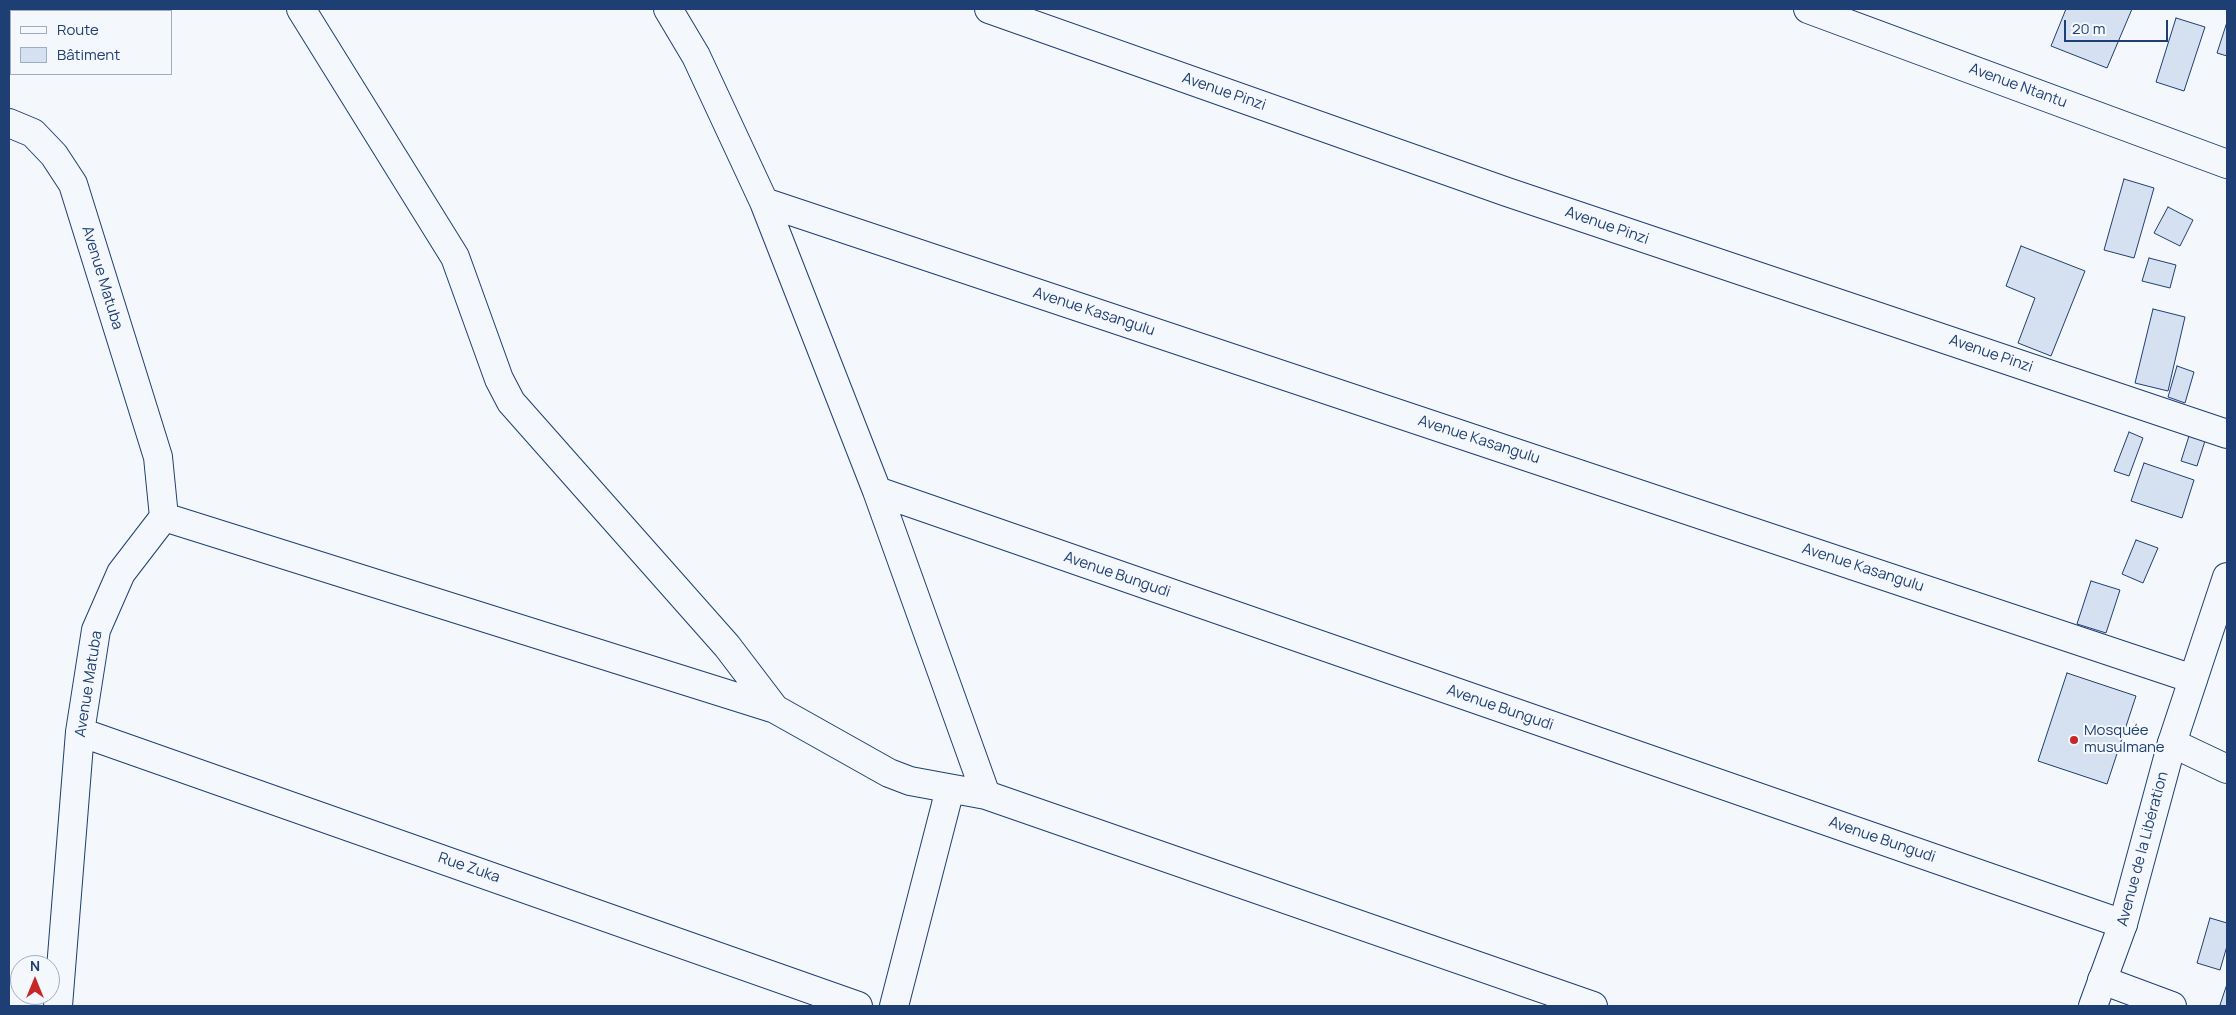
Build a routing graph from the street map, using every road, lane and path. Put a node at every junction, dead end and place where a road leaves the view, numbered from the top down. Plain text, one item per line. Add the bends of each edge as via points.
1 (301, 9) edge
2 (668, 9) edge
3 (989, 9) edge
4 (1808, 9) edge
5 (9, 123) edge
6 (2227, 164) edge
7 (764, 202) junction
8 (2227, 434) edge
9 (876, 491) junction
10 (164, 517) junction
11 (2227, 577) edge
12 (2193, 679) junction
13 (775, 709) junction
14 (80, 732) junction
15 (2172, 743) junction
16 (2227, 769) edge
17 (950, 789) junction
18 (986, 794) junction
19 (2123, 924) junction
20 (2102, 980) junction
21 (58, 1006) edge
22 (858, 1006) edge
23 (894, 1006) edge
24 (1592, 1006) edge
25 (2093, 1006) edge
26 (2172, 1006) edge

1 - 13 main road via 455,257 499,379 511,402 727,646
2 - 7 main road via 696,56
3 - 8 main road, Avenue Pinzi via 1508,192
4 - 6 main road, Avenue Ntantu
5 - 10 main road, Avenue Matuba via 33,134 54,155 73,184 158,457
7 - 9 main road
7 - 12 main road, Avenue Kasangulu
9 - 18 main road
9 - 19 main road, Avenue Bungudi
10 - 13 main road
10 - 14 main road, Avenue Matuba via 121,573 96,630
11 - 12 main road, Avenue de la Libération
12 - 15 main road, Avenue de la Libération
13 - 17 main road via 889,773
14 - 21 main road, Avenue Matuba
14 - 22 main road, Rue Zuka
15 - 16 main road
15 - 19 main road, Avenue de la Libération
17 - 18 main road
17 - 23 main road
18 - 24 main road
19 - 20 main road, Avenue de la Libération
20 - 25 main road, Avenue de la Libération
20 - 26 main road

